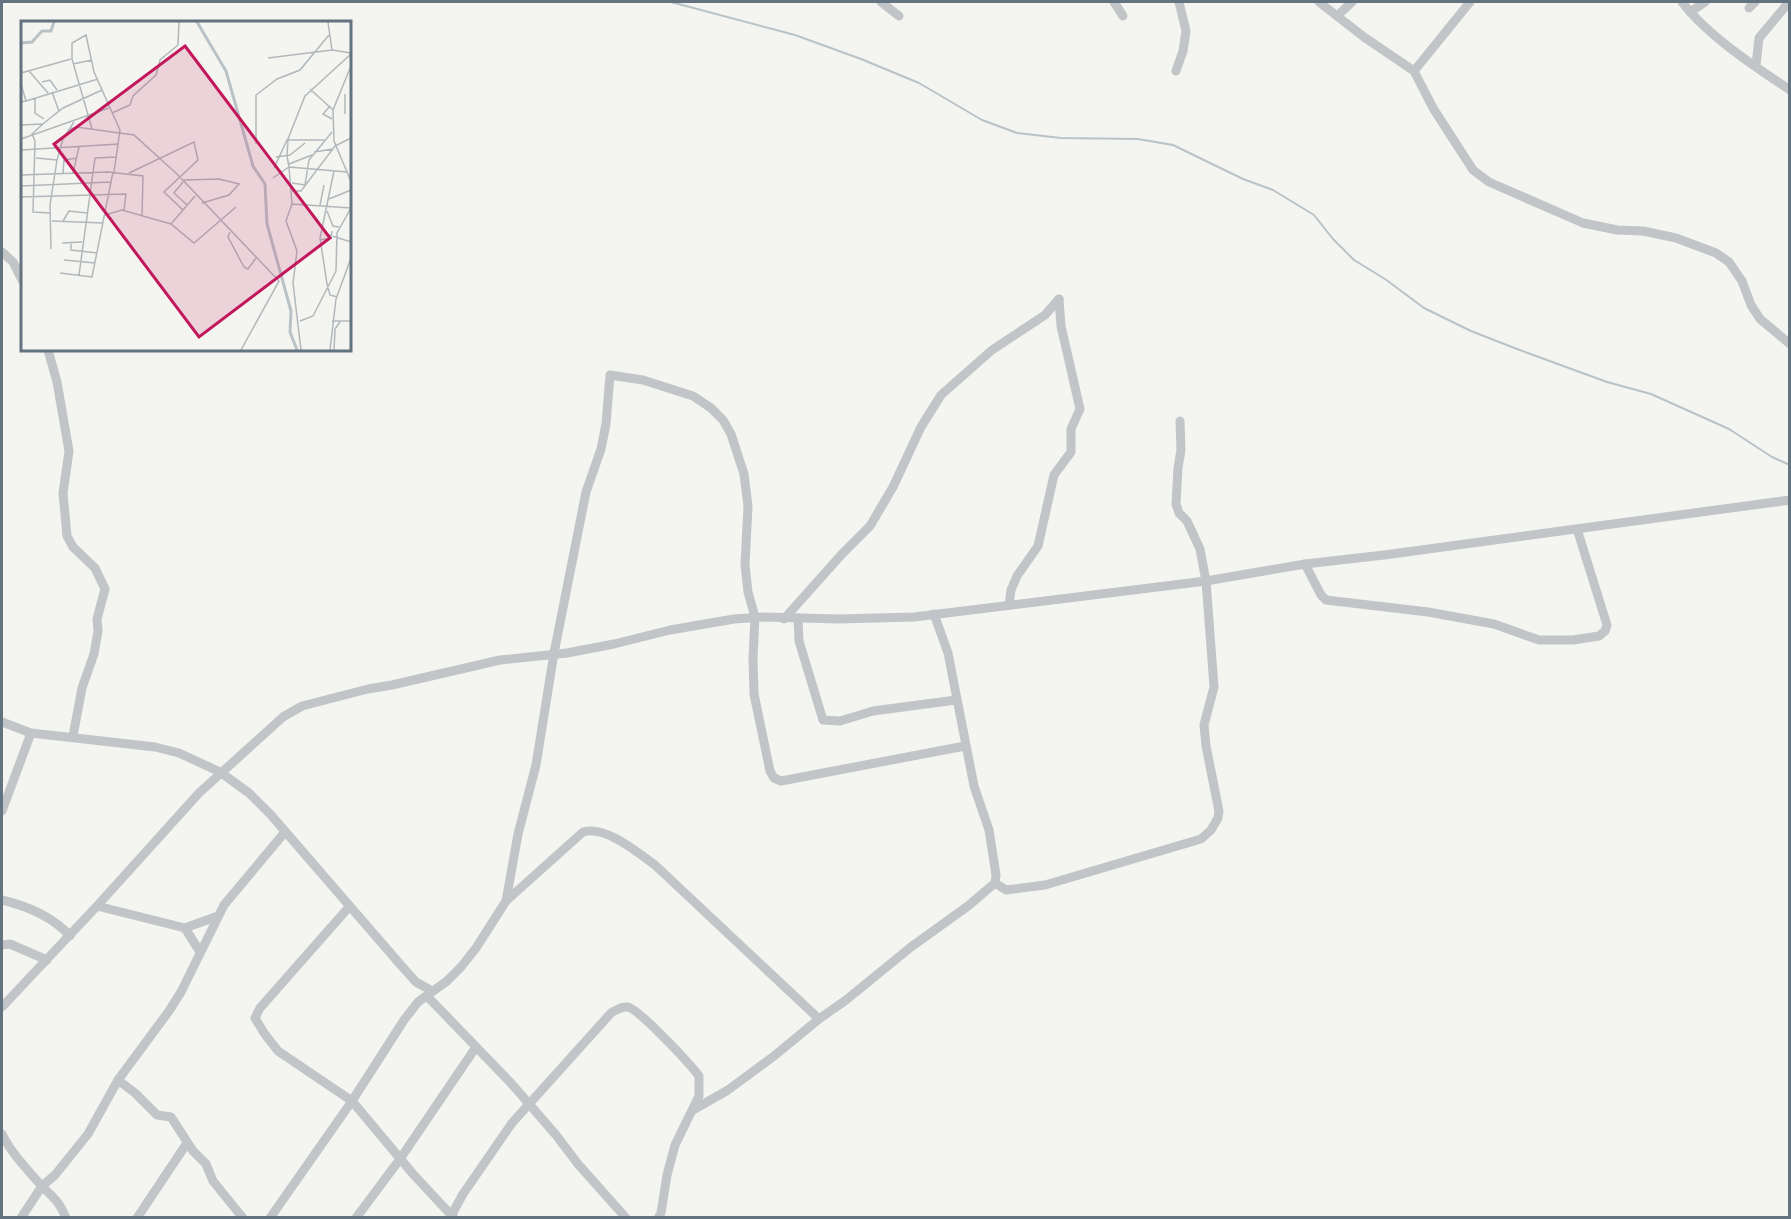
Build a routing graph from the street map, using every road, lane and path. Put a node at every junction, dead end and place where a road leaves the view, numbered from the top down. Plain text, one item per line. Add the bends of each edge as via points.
1 (881, 2) edge
2 (1114, 2) edge
3 (1179, 2) edge
4 (1319, 2) edge
5 (1352, 2) edge
6 (1682, 2) edge
7 (1705, 2) edge
8 (1789, 2) edge
9 (1465, 3) edge
10 (1690, 12) junction
11 (899, 16) dead end
12 (1123, 16) dead end
13 (1337, 16) junction
14 (1756, 65) junction
15 (1176, 71) dead end
16 (1414, 71) junction
17 (1790, 90) edge
18 (2, 252) edge
19 (21, 278) edge
20 (1790, 344) edge
21 (48, 351) edge
22 (1180, 421) dead end
23 (1790, 500) edge
24 (1577, 529) junction
25 (1305, 564) junction
26 (1206, 581) junction
27 (800, 600) junction
28 (1009, 606) junction
29 (934, 614) junction
30 (755, 617) junction
31 (814, 618) junction
32 (784, 619) junction
33 (798, 619) junction
34 (554, 653) junction
35 (956, 700) junction
36 (2, 722) edge
37 (31, 733) junction
38 (74, 736) junction
39 (965, 746) junction
40 (220, 772) junction
41 (2, 811) edge
42 (285, 832) junction
43 (995, 883) junction
44 (2, 900) edge
45 (506, 901) junction
46 (97, 906) junction
47 (349, 907) junction
48 (218, 916) junction
49 (82, 923) junction
50 (60, 924) junction
51 (185, 928) junction
52 (70, 936) junction
53 (2, 945) edge
54 (200, 952) junction
55 (47, 960) junction
56 (416, 982) junction
57 (430, 993) junction
58 (418, 1002) junction
59 (2, 1007) edge
60 (819, 1019) junction
61 (476, 1047) junction
62 (118, 1080) junction
63 (352, 1101) junction
64 (528, 1103) junction
65 (693, 1110) junction
66 (2, 1134) edge
67 (187, 1143) junction
68 (400, 1159) junction
69 (42, 1186) junction
70 (452, 1217) edge
71 (21, 1218) edge
72 (66, 1218) edge
73 (137, 1218) edge
74 (243, 1218) edge
75 (270, 1218) edge
76 (356, 1218) edge
77 (626, 1218) edge
78 (658, 1218) edge

1 - 11 street
2 - 12 street
3 - 15 street via 1186,31
4 - 13 street
5 - 13 street
6 - 10 street
7 - 10 street
8 - 14 street via 1759,38
9 - 16 street
10 - 14 street
13 - 16 street
14 - 17 street
16 - 20 street via 1473,170 1489,182 1583,223 1676,238 1716,253 1729,262 1742,281 1760,319
18 - 19 street
21 - 38 street via 69,451 63,493 67,536 73,548 95,568 105,589
22 - 26 street via 1176,504 1197,541
23 - 24 street
24 - 25 street
24 - 25 street via 1607,625 1599,636 1573,640 1539,640 1494,624 1326,600
25 - 26 street
26 - 28 street
26 - 43 street via 1214,687 1204,725 1219,811 1211,830 1188,844 1046,885 1006,890
27 - 28 street via 870,526 940,395 992,350 1045,315 1059,299 1061,326 1080,409 1071,429 1071,452 1054,475 1038,546 1017,576
27 - 31 street
27 - 32 street
28 - 29 street
29 - 31 street
29 - 35 street via 952,666
30 - 32 street
30 - 34 street
30 - 34 street via 746,579 748,507 744,474 723,420 693,396 613,374 609,378 601,449 586,492
30 - 39 street via 754,694 774,778 781,781
31 - 33 street
32 - 33 street
33 - 35 street via 799,641 823,720 840,721 873,711
34 - 40 street via 500,660 302,706 283,717
34 - 45 street
35 - 39 street
36 - 37 street
37 - 38 street
37 - 41 street
38 - 40 street via 169,750
39 - 43 street via 989,830
40 - 42 street via 249,793
40 - 46 street
42 - 47 street
42 - 48 street
43 - 60 street
44 - 50 street
45 - 57 street via 471,954 447,981
45 - 60 street via 583,832 604,832 655,865
46 - 49 street
46 - 51 street
47 - 56 street
47 - 63 street via 255,1018 278,1051
48 - 51 street
48 - 54 street
49 - 50 street
49 - 52 street
50 - 52 street
51 - 54 street
52 - 55 street
53 - 55 street
54 - 62 street via 181,992
55 - 59 street
56 - 57 street
56 - 58 street
57 - 58 street
57 - 61 street
58 - 63 street
60 - 65 street via 728,1090
61 - 64 street
61 - 68 street
62 - 67 street via 157,1115 171,1117
62 - 69 street via 88,1134
63 - 68 street
63 - 75 street
64 - 65 street via 611,1013 623,1007 631,1008 699,1076 699,1096
64 - 70 street via 498,1142
64 - 77 street
65 - 78 street via 675,1145
66 - 69 street via 12,1152
67 - 73 street
67 - 74 street
68 - 70 street
68 - 76 street
69 - 71 street
69 - 72 street via 59,1202

